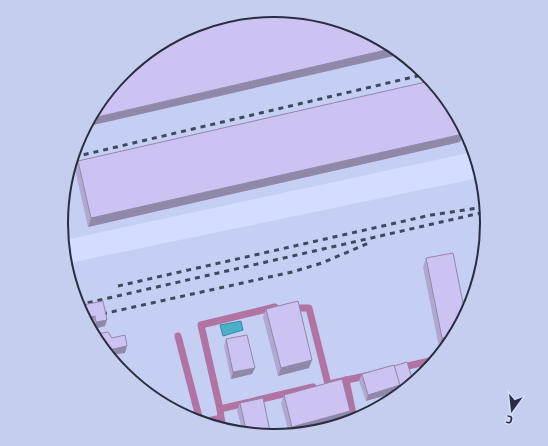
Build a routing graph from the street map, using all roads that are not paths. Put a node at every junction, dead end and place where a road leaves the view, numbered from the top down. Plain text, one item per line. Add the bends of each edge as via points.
1 (178, 336) dead end
2 (427, 362) edge
3 (390, 370) edge
4 (375, 373) edge
5 (346, 380) junction
6 (328, 384) junction
7 (220, 409) junction
8 (353, 413) edge
9 (198, 414) edge
10 (222, 422) edge

1 - 9 lane
2 - 3 lane
4 - 5 lane
5 - 6 lane
5 - 8 lane
6 - 7 lane
6 - 7 lane via 309,308 275,307 201,326
7 - 10 lane

